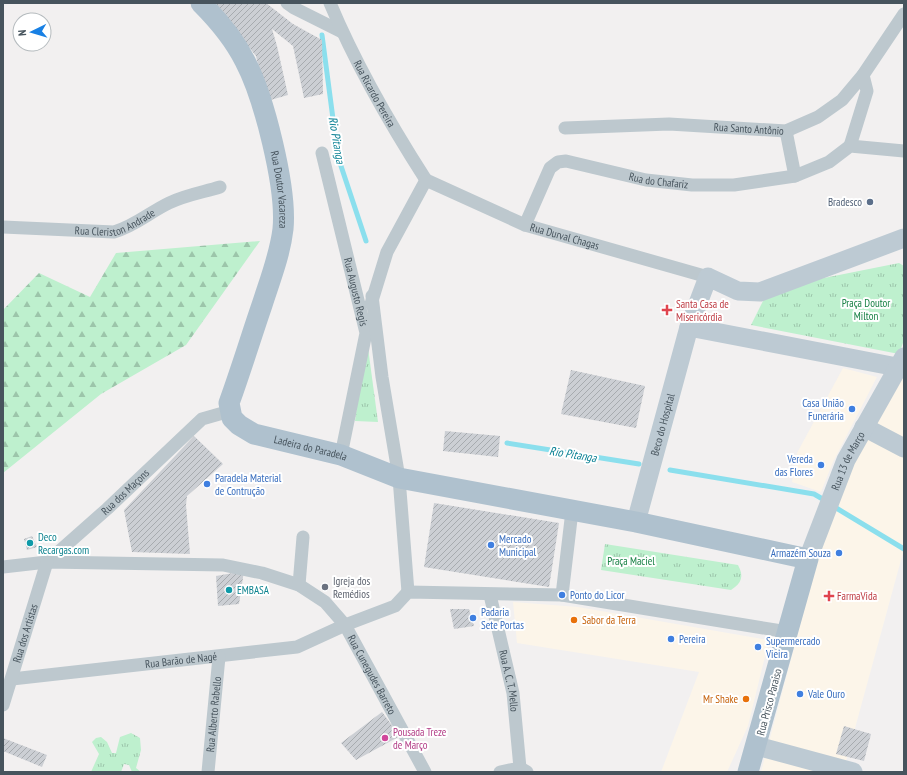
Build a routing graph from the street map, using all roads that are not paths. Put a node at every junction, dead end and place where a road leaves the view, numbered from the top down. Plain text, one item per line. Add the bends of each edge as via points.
1 (201, 3) edge
2 (287, 3) edge
3 (330, 3) edge
4 (904, 14) edge
5 (342, 32) junction
6 (863, 75) junction
7 (565, 128) dead end
8 (786, 131) junction
9 (850, 146) junction
10 (904, 151) edge
11 (322, 153) dead end
12 (795, 176) junction
13 (426, 180) junction
14 (220, 187) dead end
15 (525, 225) junction
16 (3, 227) edge
17 (904, 238) edge
18 (708, 278) junction
19 (372, 296) junction
20 (689, 327) junction
21 (366, 333) junction
22 (900, 362) edge
23 (230, 411) junction
24 (864, 427) junction
25 (904, 448) edge
26 (341, 455) junction
27 (398, 478) junction
28 (572, 511) junction
29 (636, 522) junction
30 (303, 537) dead end
31 (808, 559) junction
32 (47, 562) junction
33 (3, 567) edge
34 (299, 584) junction
35 (408, 592) junction
36 (490, 595) junction
37 (562, 595) junction
38 (345, 625) junction
39 (788, 632) junction
40 (219, 657) junction
41 (12, 679) junction
42 (3, 705) edge
43 (757, 746) junction
44 (524, 770) edge
45 (208, 772) edge
46 (426, 772) edge
47 (500, 772) edge
48 (748, 772) edge
49 (853, 772) edge

1 - 23 main road, Rua Doutor Vacareza via 218,19 245,61 262,104 282,193 283,228 276,263 229,403
2 - 5 street
3 - 5 street, Rua Ricardo Pereira
4 - 6 street, Rua Santo Antônio
5 - 13 street, Rua Ricardo Pereira via 389,122
6 - 8 street, Rua Santo Antônio via 842,100 818,117
6 - 9 street via 867,91
7 - 8 street, Rua Santo Antônio via 669,124
8 - 12 street
9 - 10 street
9 - 12 street, Rua do Chafariz via 829,162
11 - 21 street, Rua Augusto Regis
12 - 15 street, Rua do Chafariz via 734,185 692,185 646,180 566,161 558,162 550,168
13 - 15 street, Rua Durval Chagas
13 - 19 street via 387,252
14 - 16 street, Rua Cleriston Andrade via 170,202 129,228 114,232
15 - 18 street, Rua Durval Chagas
17 - 18 street via 760,292 738,291
18 - 20 street
19 - 21 street
19 - 27 street
20 - 22 street
20 - 29 street, Beco do Hospital
21 - 26 street, Rua Augusto Regis
22 - 24 street, Rua 13 de Março
23 - 26 main road, Ladeira do Paradela via 232,418 239,425 254,434
23 - 32 street, Rua dos Maçons via 202,420
24 - 25 street
24 - 31 street, Rua 13 de Março via 846,460
26 - 27 main road, Ladeira do Paradela
27 - 28 main road
27 - 35 street
28 - 29 main road
28 - 37 street
29 - 31 main road
30 - 34 street
31 - 39 main road
32 - 33 street, Rua Cunegudes Barreto
32 - 34 street, Rua Cunegudes Barreto via 223,565
32 - 41 street, Rua dos Artistas
34 - 38 street, Rua Cunegudes Barreto via 325,602
35 - 36 street
35 - 38 street via 395,606
36 - 37 street
36 - 44 street, Rua A. C. T. Mello via 513,693
37 - 39 street
38 - 40 street, Rua Barão de Nagé via 297,647
38 - 46 street, Rua Cunegudes Barreto
39 - 43 main road, Rua Prisco Paraiso
40 - 41 street, Rua Barão de Nagé
40 - 45 street, Rua Alberto Rabello
41 - 42 street, Rua dos Artistas
43 - 48 main road, Rua Prisco Paraiso
43 - 49 street
44 - 47 street

